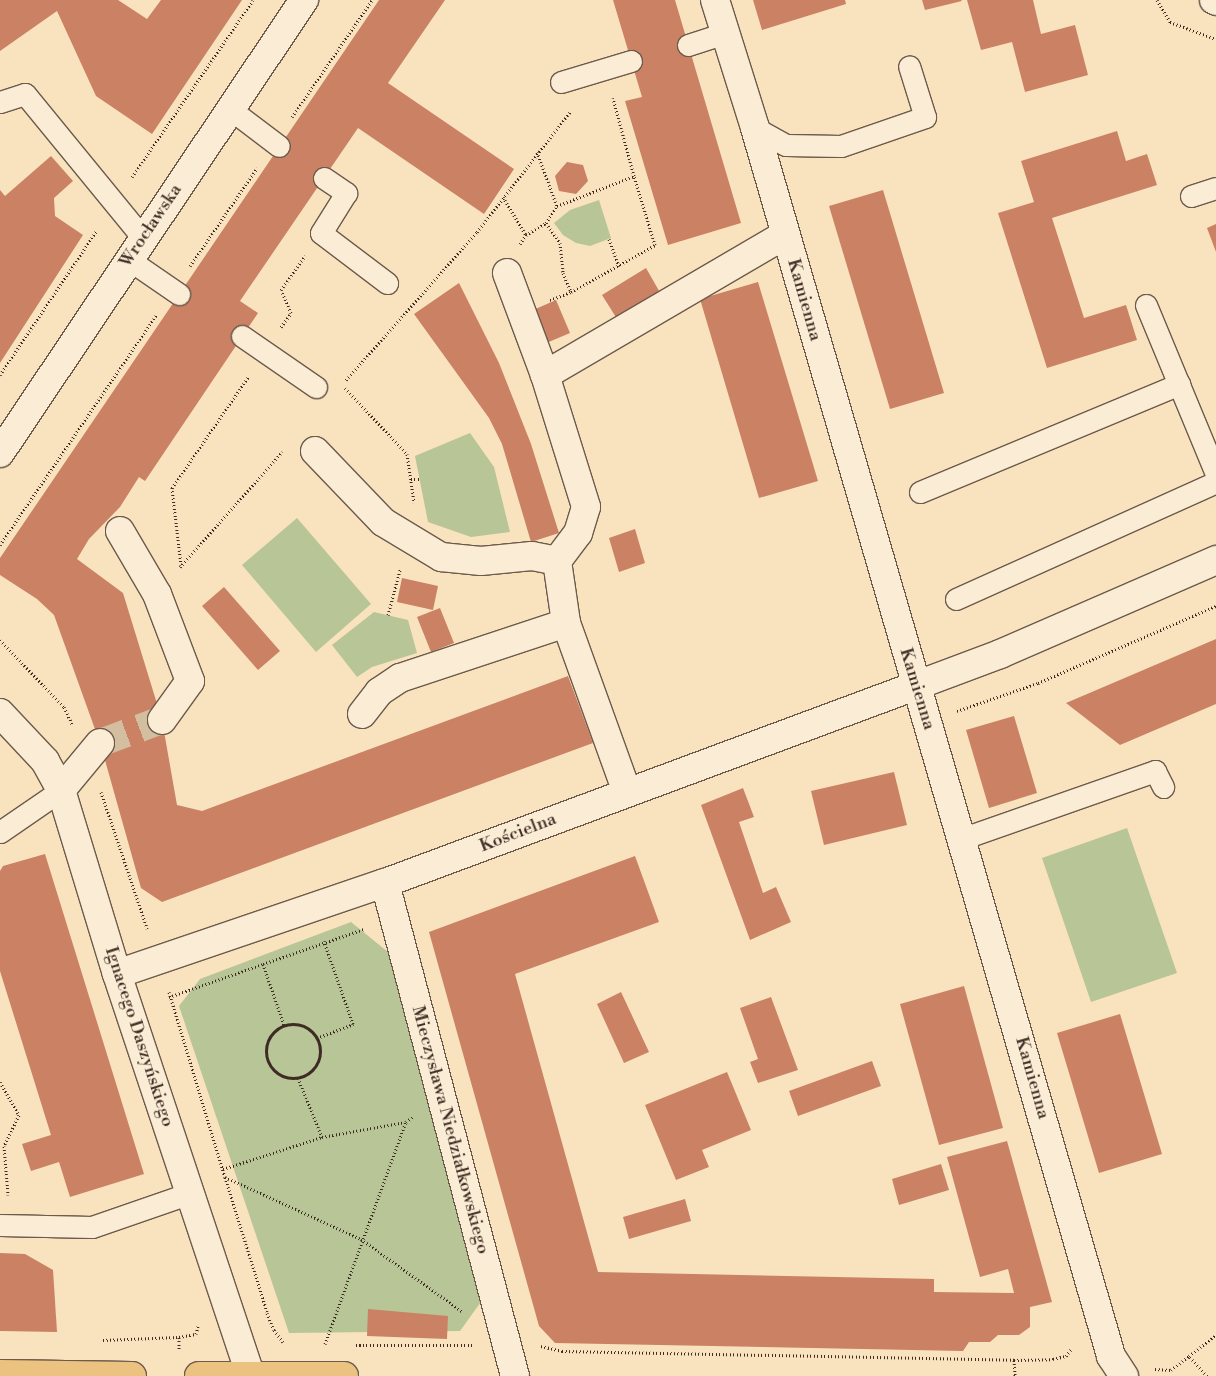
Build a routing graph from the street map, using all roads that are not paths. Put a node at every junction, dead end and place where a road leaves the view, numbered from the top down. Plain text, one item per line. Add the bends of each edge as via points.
1 (304, 0) edge
2 (715, 0) edge
3 (725, 33) junction
4 (688, 45) dead end
5 (631, 61) dead end
6 (909, 66) dead end
7 (561, 82) dead end
8 (0, 102) edge
9 (230, 109) junction
10 (755, 128) junction
11 (280, 146) dead end
12 (324, 178) dead end
13 (1216, 188) edge
14 (1191, 196) dead end
15 (786, 235) junction
16 (136, 248) junction
17 (507, 274) road end
18 (387, 283) dead end
19 (179, 294) dead end
20 (1146, 305) dead end
21 (242, 336) dead end
22 (545, 375) junction
23 (1179, 384) junction
24 (326, 389) road end
25 (315, 451) dead end
26 (0, 453) edge
27 (1216, 474) edge
28 (1216, 482) edge
29 (920, 492) dead end
30 (120, 531) dead end
31 (1216, 560) edge
32 (557, 561) junction
33 (956, 599) dead end
34 (566, 623) junction
35 (916, 686) junction
36 (362, 714) dead end
37 (162, 720) tunnel mouth
38 (4, 725) edge
39 (100, 743) tunnel mouth
40 (1162, 787) dead end
41 (61, 790) junction
42 (627, 792) junction
43 (0, 832) edge
44 (962, 839) junction
45 (385, 883) junction
46 (117, 974) junction
47 (190, 1193) junction
48 (5, 1225) edge
49 (0, 1374) edge
50 (251, 1375) edge
51 (132, 1376) edge
52 (199, 1376) edge
53 (344, 1376) edge
54 (515, 1376) edge
55 (1124, 1376) edge

1 - 9 street, Wrocławska
2 - 3 street, Kamienna
3 - 4 lane
3 - 10 street, Kamienna
5 - 7 lane
6 - 10 lane via 925,117 841,146 786,145
8 - 16 lane via 26,94
9 - 11 lane
9 - 16 street, Wrocławska
10 - 15 street, Kamienna
12 - 18 lane via 346,193 321,233
13 - 14 lane
15 - 22 street
15 - 35 street, Kamienna
16 - 19 lane
16 - 26 street, Wrocławska
17 - 22 street
20 - 23 lane
21 - 24 lane
22 - 32 street via 586,507 578,533
23 - 27 lane
23 - 29 lane
25 - 32 street via 383,522 441,557 481,561 532,556
28 - 33 lane
30 - 37 street via 157,594 190,680
31 - 35 street, Kościelna via 1000,654
32 - 34 street
34 - 36 street via 400,678 379,692
34 - 42 street
35 - 42 street, Kościelna
35 - 44 street, Kamienna
38 - 41 street, Ignacego Daszyńskiego via 45,761
39 - 41 street
40 - 44 lane via 1155,771
41 - 43 lane
41 - 46 street, Ignacego Daszyńskiego
42 - 45 street, Kościelna
44 - 55 street, Kamienna via 1111,1356
45 - 46 street, Kościelna
45 - 54 street, Mieczysława Niedziałkowskiego
46 - 47 street, Ignacego Daszyńskiego
47 - 48 lane via 92,1227
47 - 50 street, Ignacego Daszyńskiego
49 - 51 main road
50 - 52 main road
50 - 53 main road

